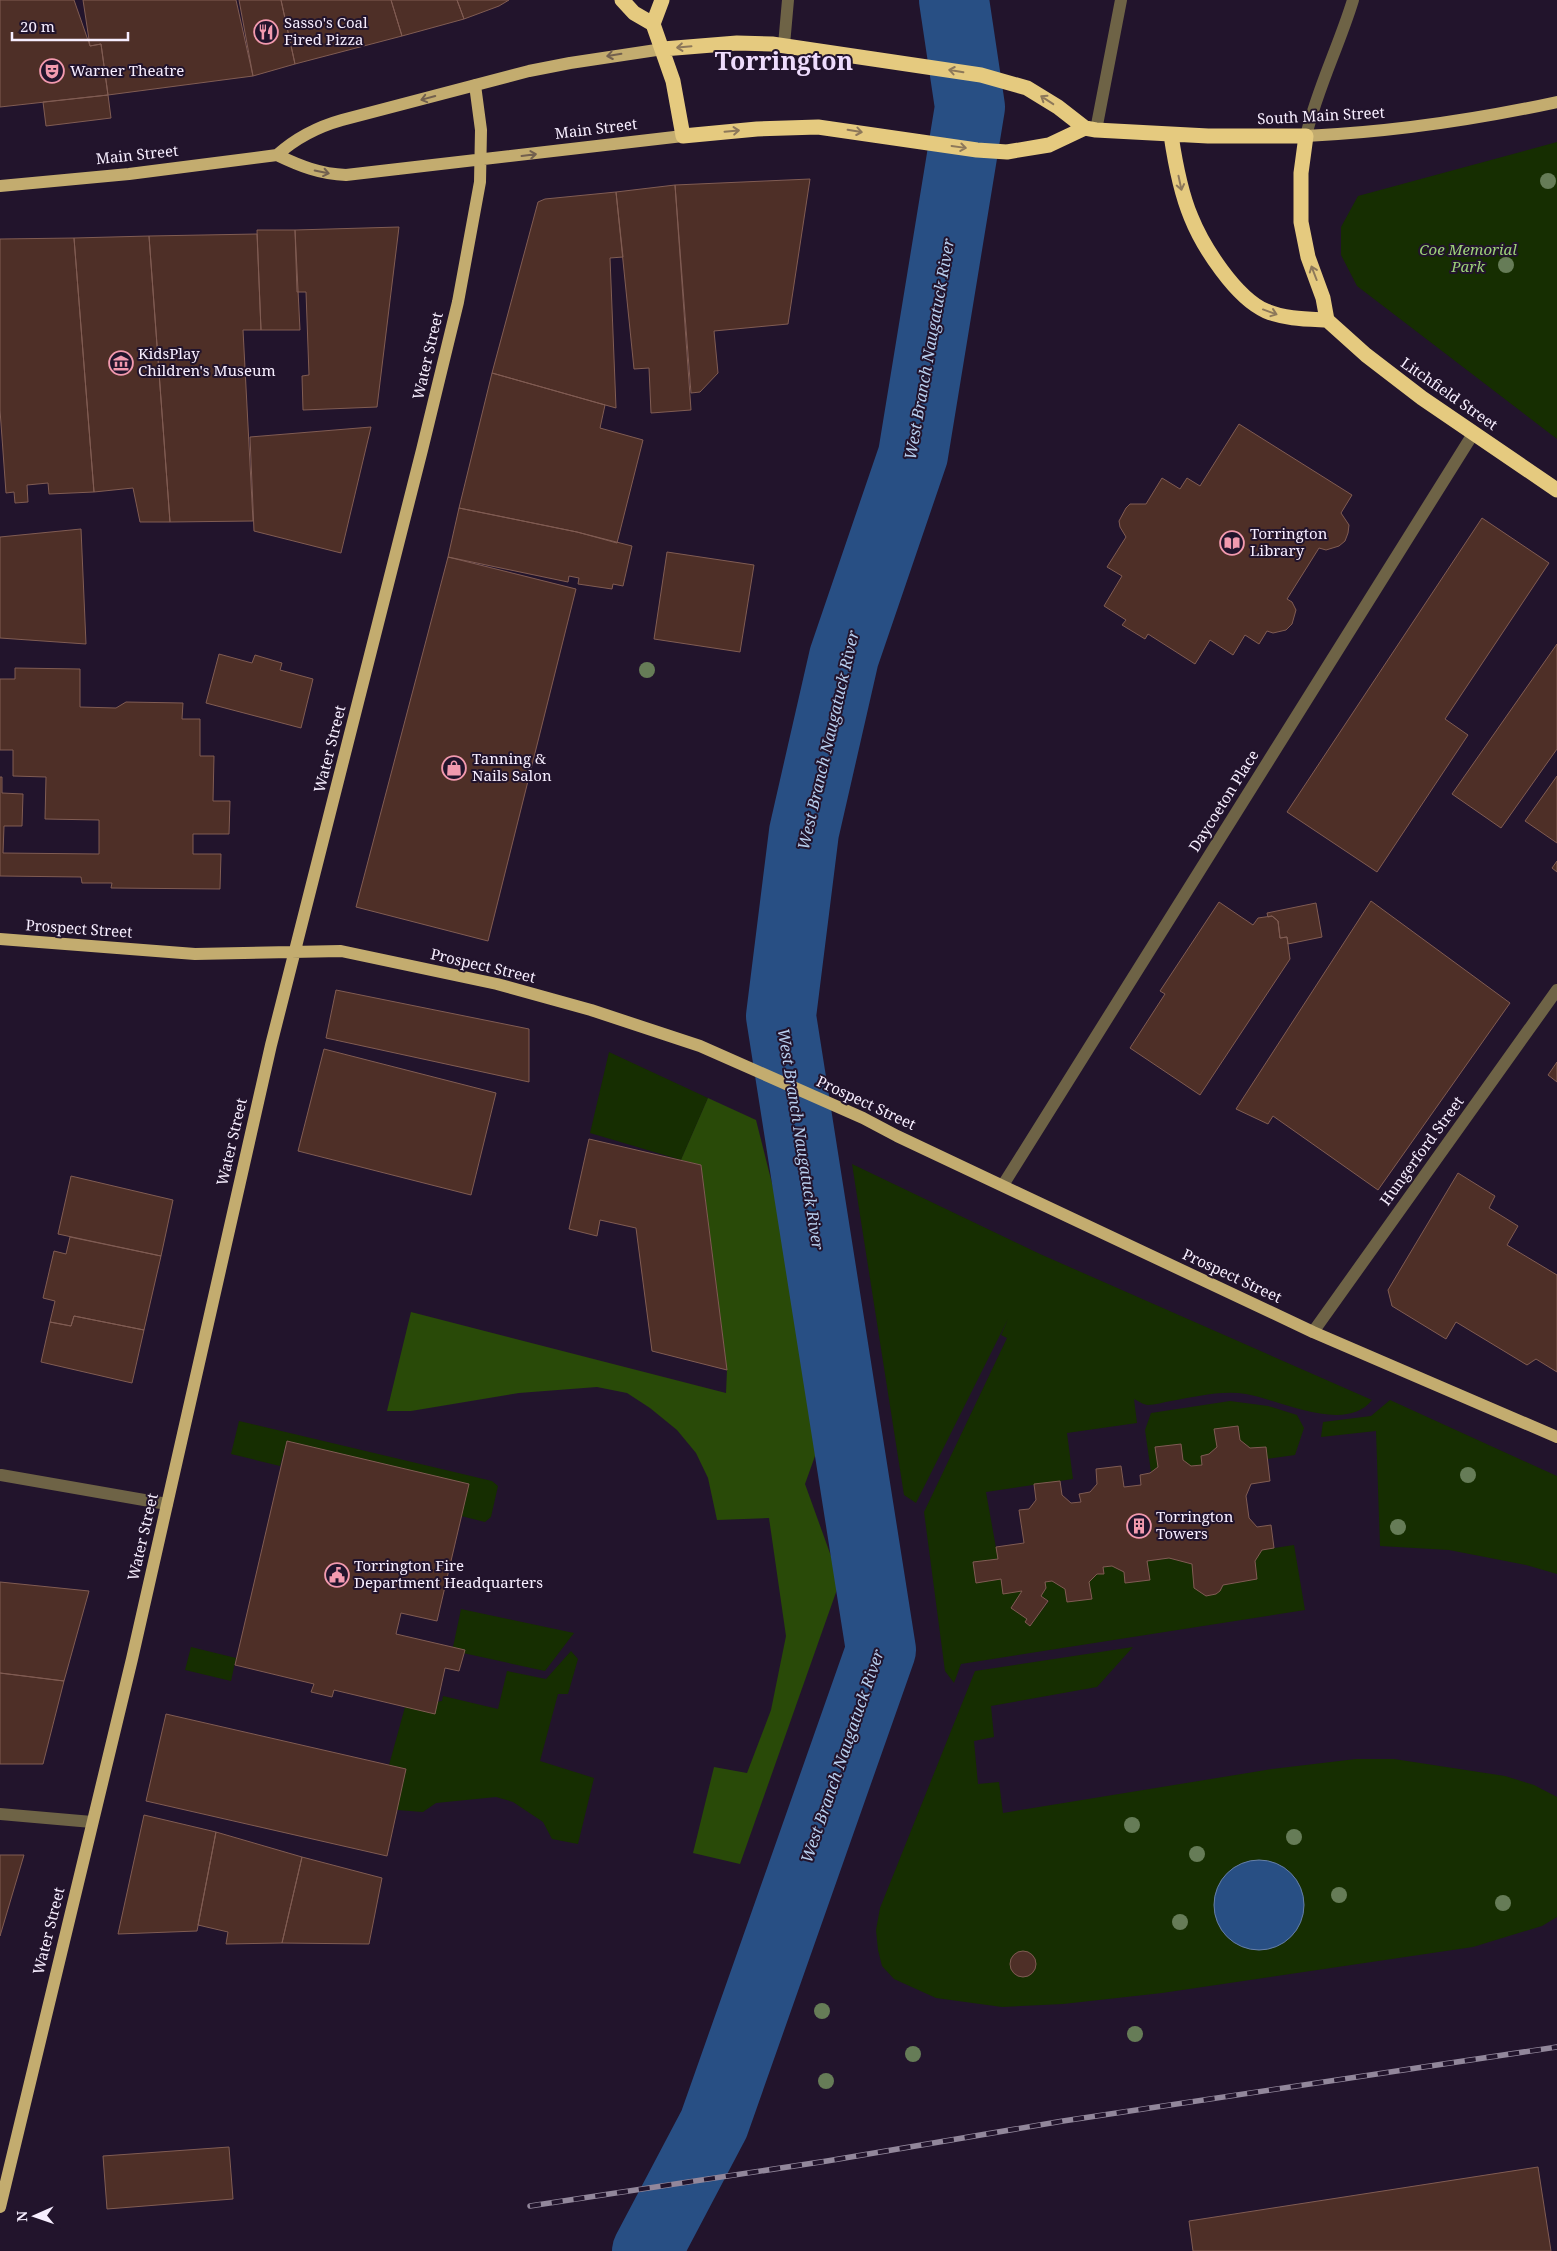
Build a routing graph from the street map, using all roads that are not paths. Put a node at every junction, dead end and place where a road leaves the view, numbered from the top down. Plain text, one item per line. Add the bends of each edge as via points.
1 (622, 0) edge
2 (662, 0) edge
3 (788, 0) edge
4 (1121, 0) edge
5 (1353, 0) edge
6 (653, 24) junction
7 (784, 45) junction
8 (663, 49) junction
9 (475, 85) junction
10 (1557, 102) edge
11 (1091, 129) junction
12 (1171, 135) junction
13 (683, 136) junction
14 (1306, 136) junction
15 (922, 142) joint
16 (277, 155) junction
17 (481, 161) junction
18 (0, 186) edge
19 (1327, 320) junction
20 (1473, 434) junction
21 (1557, 490) edge
22 (0, 939) edge
23 (296, 952) junction
24 (1557, 990) edge
25 (1002, 1185) junction
26 (1313, 1332) junction
27 (1557, 1437) edge
28 (1, 1475) edge
29 (167, 1504) junction
30 (0, 1814) edge
31 (92, 1822) junction
32 (0, 2206) edge

1 - 6 highway via 634,13
2 - 6 highway
3 - 7 street
4 - 11 street
5 - 14 street via 1315,100
6 - 8 highway
7 -> 8 highway via 755,43
11 -> 7 highway via 1038,94 1003,80
8 -> 9 main road via 570,62
8 - 13 highway via 673,81
9 -> 16 main road via 331,123 297,139
9 - 17 main road, Water Street
10 - 14 main road, South Main Street via 1440,124
11 - 12 highway, South Main Street
15 -> 11 highway, South Main Street via 1019,152
12 - 14 highway, South Main Street
12 -> 19 highway via 1190,216 1235,288 1266,311 1282,316
13 -> 15 highway, Main Street via 806,127
17 -> 13 main road, Main Street
19 -> 14 highway via 1301,222 1301,173
16 -> 17 main road, Main Street via 318,172 346,176
16 - 18 main road, Main Street
17 - 23 main road, Water Street via 471,238 445,355
19 - 20 highway, Litchfield Street via 1366,355
20 - 21 highway, Litchfield Street
20 - 25 street, Daycoeton Place
22 - 23 main road, Prospect Street via 196,954
23 - 25 main road, Prospect Street via 341,951 497,984 591,1010 700,1046 863,1118
23 - 29 main road, Water Street via 269,1054
24 - 26 street, Hungerford Street
25 - 26 main road, Prospect Street
26 - 27 main road, Prospect Street
28 - 29 street
29 - 31 main road, Water Street
30 - 31 street
31 - 32 main road, Water Street

